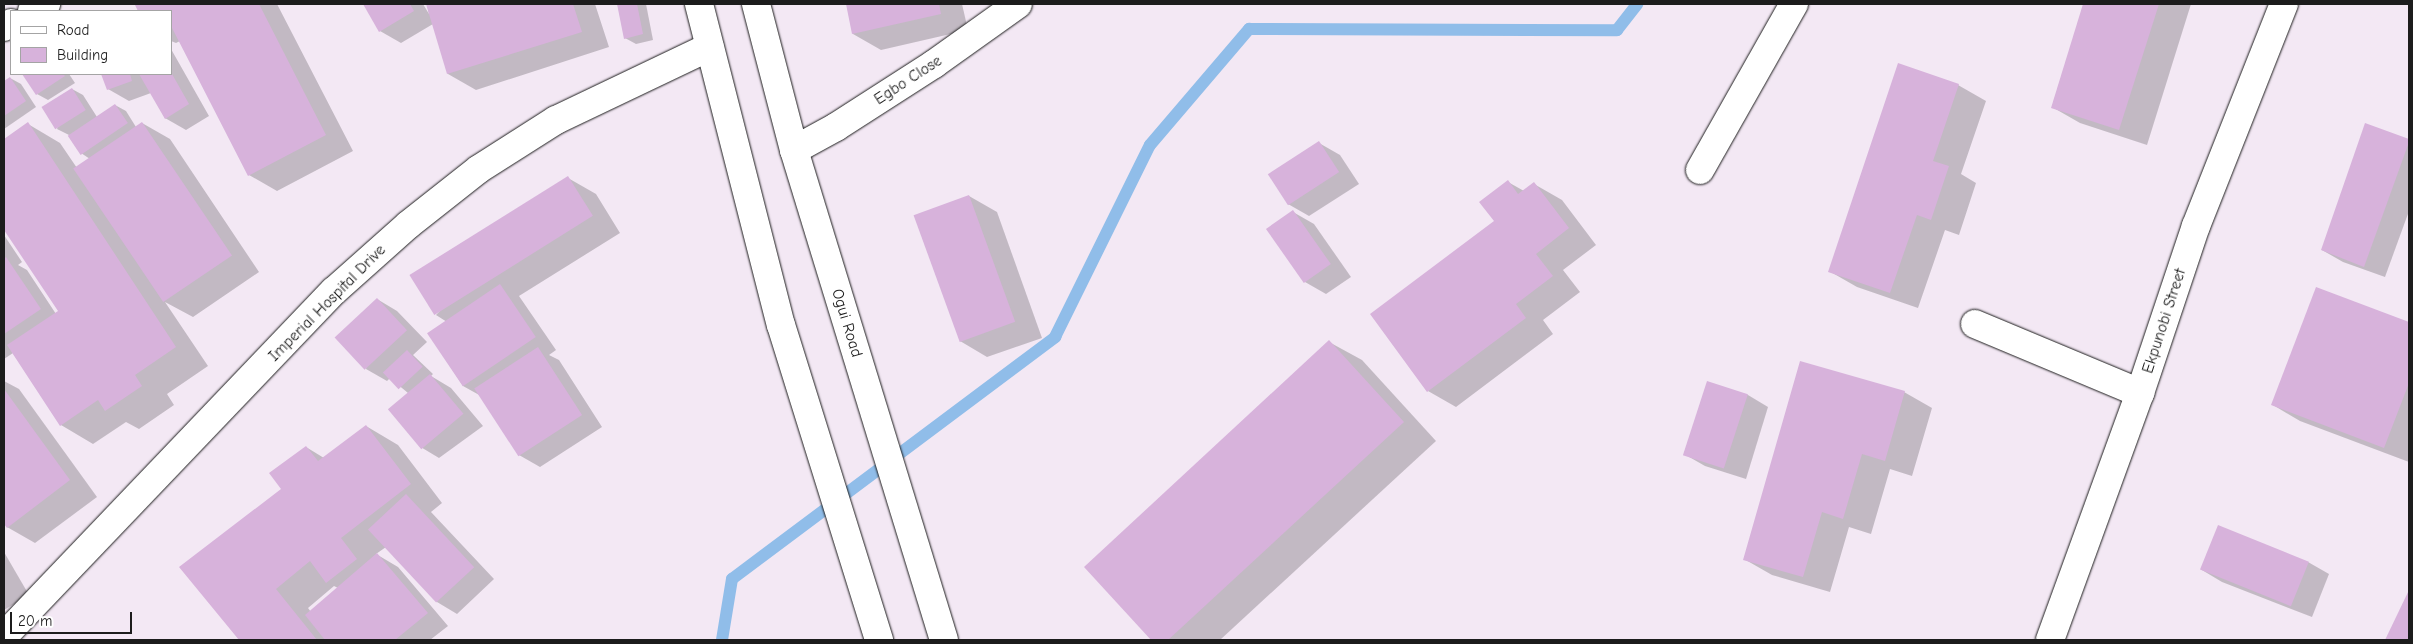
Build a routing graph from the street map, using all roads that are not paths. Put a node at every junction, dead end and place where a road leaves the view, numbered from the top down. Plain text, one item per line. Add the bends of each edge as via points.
1 (46, 4) edge
2 (699, 4) edge
3 (756, 4) edge
4 (1018, 4) edge
5 (1794, 4) edge
6 (2284, 4) edge
7 (34, 10) edge
8 (708, 47) junction
9 (794, 150) junction
10 (1700, 170) dead end
11 (1975, 324) dead end
12 (2140, 394) junction
13 (4, 636) edge
14 (880, 640) edge
15 (944, 640) edge
16 (2050, 640) edge

1 - 7 street
2 - 8 street
3 - 9 street, Ogui Road
4 - 9 street, Egbo Close via 934,64
5 - 10 street
6 - 12 street, Ekpunobi Street via 2196,226
8 - 13 street, Imperial Hospital Drive via 556,120 479,169 408,225 334,291
8 - 14 street via 781,325
9 - 15 street, Ogui Road
11 - 12 street
12 - 16 street, Ekpunobi Street

